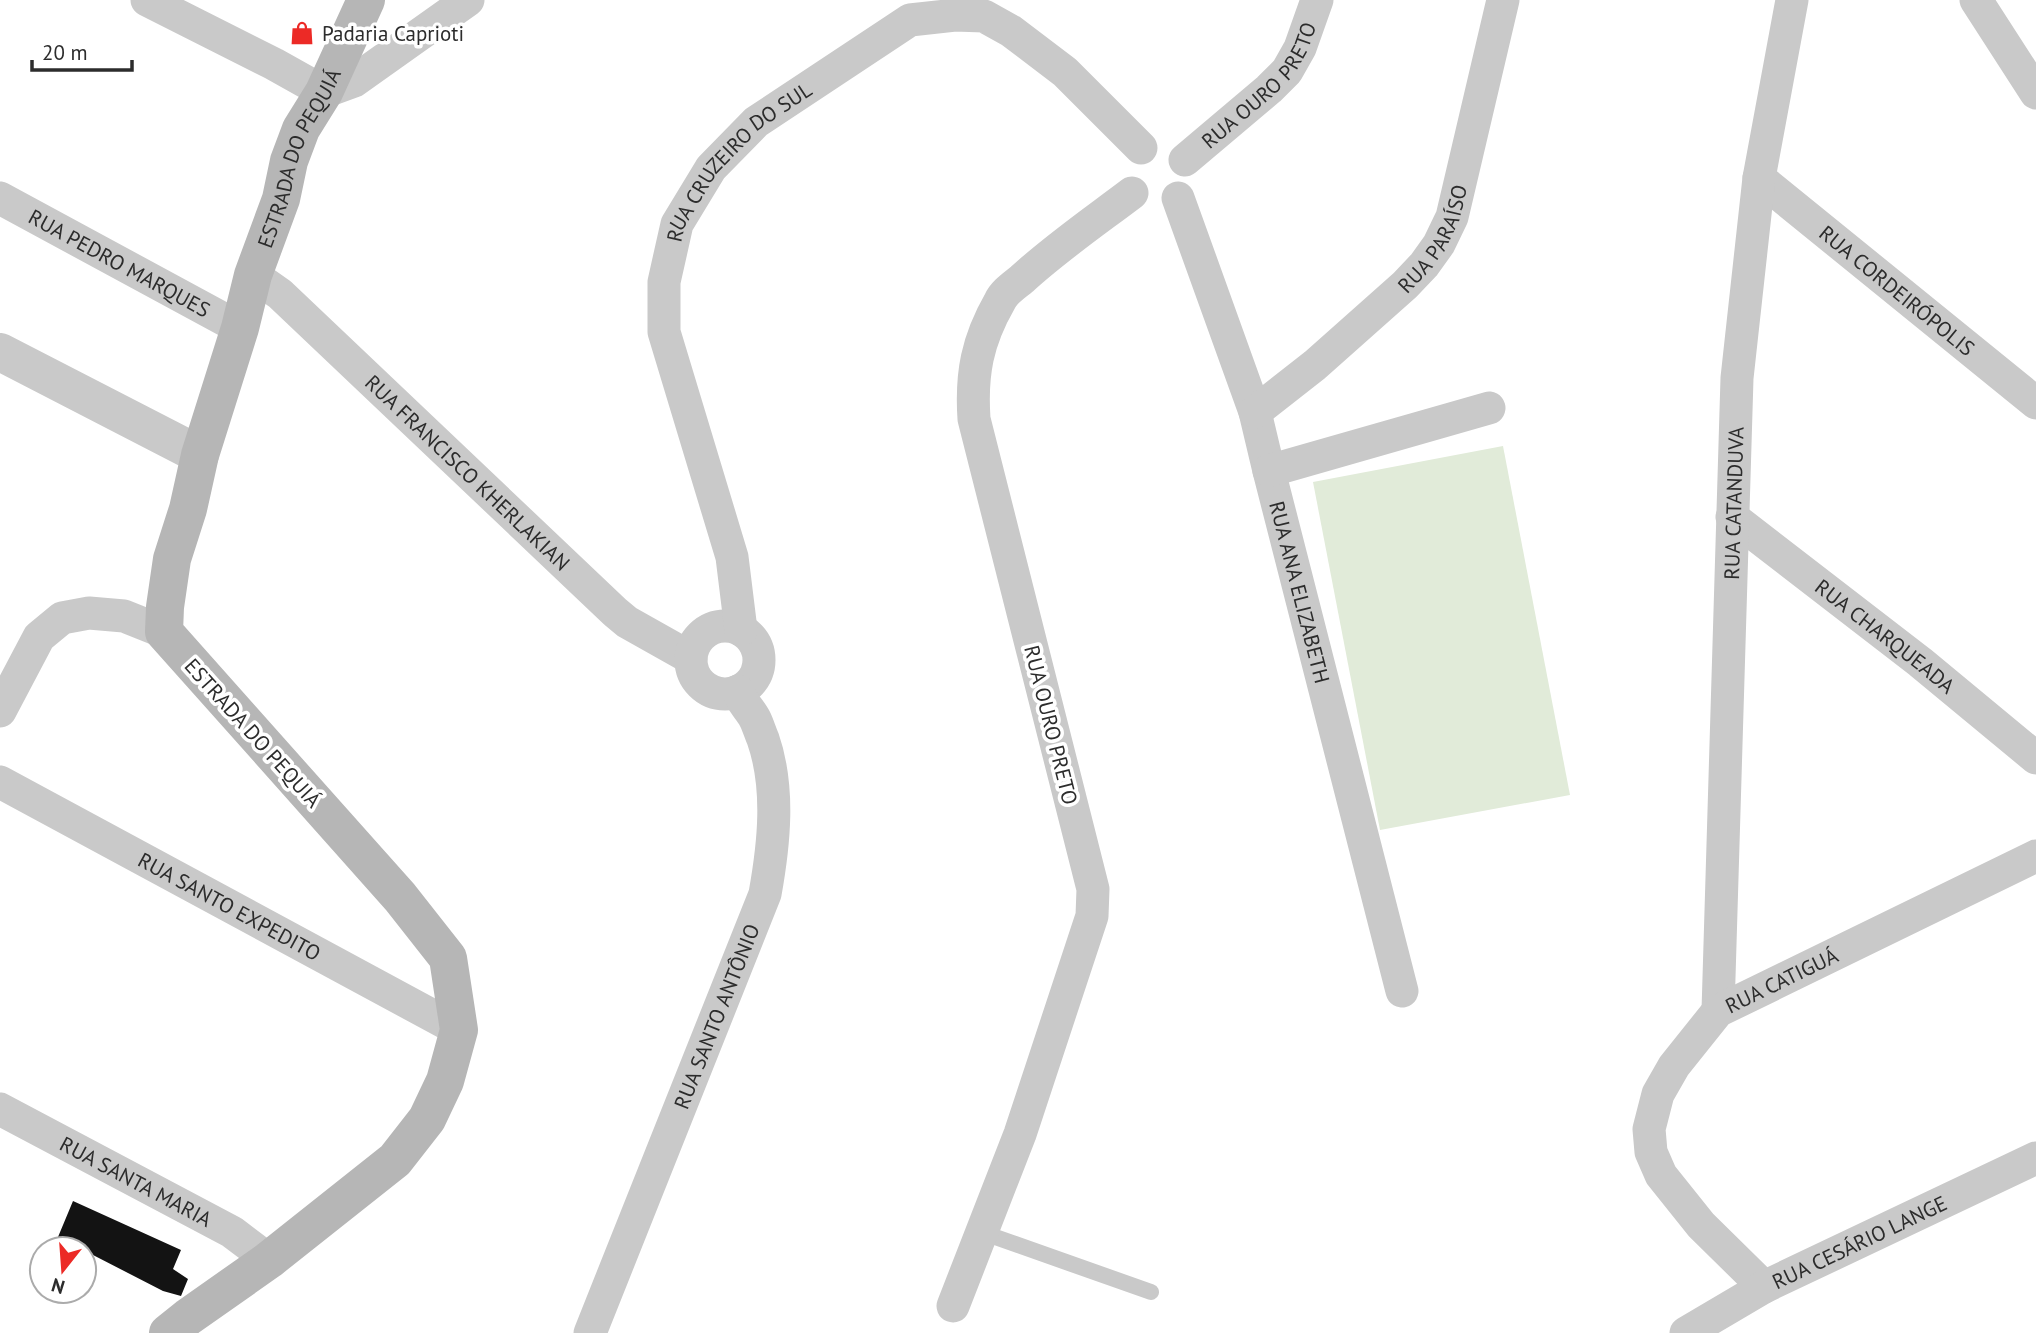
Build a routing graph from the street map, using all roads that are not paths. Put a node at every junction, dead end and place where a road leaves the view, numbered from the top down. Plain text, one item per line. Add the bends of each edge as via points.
1 (147, 0) edge
2 (366, 0) edge
3 (468, 0) edge
4 (1317, 0) edge
5 (1503, 0) edge
6 (1791, 0) edge
7 (1976, 0) edge
8 (324, 92) junction
9 (2036, 93) edge
10 (1141, 148) junction
11 (1185, 160) junction
12 (1759, 178) junction
13 (1132, 193) junction
14 (0, 198) edge
15 (1178, 198) junction
16 (253, 275) junction
17 (240, 328) junction
18 (0, 352) edge
19 (2036, 403) edge
20 (1489, 408) dead end
21 (1255, 412) junction
22 (200, 455) junction
23 (1269, 471) junction
24 (1732, 517) junction
25 (741, 630) junction
26 (164, 632) junction
27 (691, 658) junction
28 (738, 691) junction
29 (0, 711) edge
30 (2036, 758) edge
31 (0, 782) edge
32 (2036, 856) edge
33 (1402, 991) dead end
34 (1718, 1012) junction
35 (459, 1030) junction
36 (0, 1109) edge
37 (2036, 1158) edge
38 (981, 1232) junction
39 (269, 1260) junction
40 (1764, 1287) junction
41 (1151, 1292) dead end
42 (953, 1306) dead end
43 (168, 1333) edge
44 (590, 1333) edge
45 (1686, 1333) edge

1 - 8 street
2 - 8 main road, ESTRADA DO PEQUIÁ
3 - 8 street via 354,81
4 - 11 street, RUA OURO PRETO via 1287,71
5 - 21 street, RUA PARAÍSO via 1452,217 1439,244 1405,285
6 - 12 street, RUA CATANDUVA
7 - 9 street
8 - 16 main road, ESTRADA DO PEQUIÁ via 301,128
10 - 11 street via 1161,144
10 - 13 street via 1128,164 1127,184
10 - 25 street, RUA CRUZEIRO DO SUL via 1065,72 1011,31 984,16 955,15 910,20 756,122 711,168 677,224 664,282 664,332 732,557
11 - 15 street via 1188,180
12 - 19 street, RUA CORDEIRÓPOLIS
12 - 24 street, RUA CATANDUVA via 1737,378
13 - 15 street via 1150,205
13 - 38 street, RUA OURO PRETO via 1042,260 1001,299 975,363 974,419 1093,889 1092,916 1020,1134
14 - 17 street, RUA PEDRO MARQUES
15 - 21 street, RUA ANA ELIZABETH
16 - 17 main road, ESTRADA DO PEQUIÁ
16 - 27 street, RUA FRANCISCO KHERLAKIAN via 280,295 626,622
17 - 22 main road, ESTRADA DO PEQUIÁ
18 - 22 street
20 - 23 street
21 - 23 street, RUA ANA ELIZABETH
22 - 26 main road, ESTRADA DO PEQUIÁ via 172,559
23 - 33 street, RUA ANA ELIZABETH
24 - 30 street, RUA CHARQUEADA
24 - 34 street, RUA CATANDUVA
25 - 27 street via 731,626 708,630 699,637
25 - 28 street via 756,645 759,667 748,685
26 - 29 street via 124,616 89,613 62,618 39,637
26 - 35 main road, ESTRADA DO PEQUIÁ via 400,897 448,958
27 - 28 street via 692,670 706,688 728,694
28 - 44 street, RUA SANTO ANTÔNIO via 754,717 770,768 774,814 765,894
31 - 35 street, RUA SANTO EXPEDITO
32 - 34 street, RUA CATIGUÁ
34 - 40 street, RUA CATIGUÁ via 1674,1066 1658,1094 1648,1129 1651,1152 1661,1175 1701,1225
35 - 39 main road, ESTRADA DO PEQUIÁ via 445,1081 427,1119 395,1160
36 - 39 street, RUA SANTA MARIA via 232,1232
37 - 40 street, RUA CESÁRIO LANGE
38 - 41 lane
38 - 42 street, RUA OURO PRETO
39 - 43 main road, ESTRADA DO PEQUIÁ
40 - 45 street, RUA CESÁRIO LANGE

